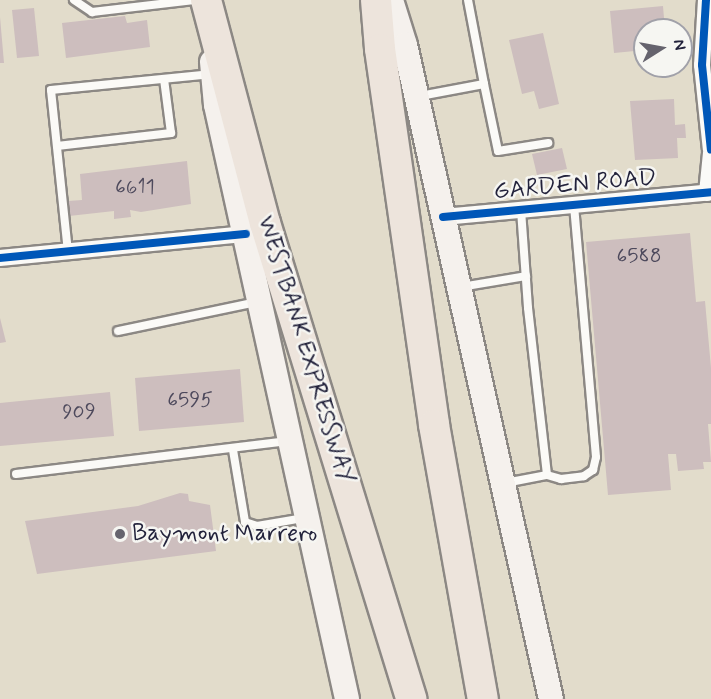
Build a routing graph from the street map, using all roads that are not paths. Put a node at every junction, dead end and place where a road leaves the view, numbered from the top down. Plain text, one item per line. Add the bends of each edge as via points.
1 (74, 0) edge
2 (194, 0) edge
3 (205, 0) edge
4 (376, 0) edge
5 (391, 0) edge
6 (468, 0) edge
7 (706, 0) edge
8 (213, 74) junction
9 (164, 79) junction
10 (484, 84) junction
11 (417, 97) junction
12 (548, 143) dead end
13 (57, 146) junction
14 (711, 151) edge
15 (709, 192) edge
16 (574, 205) junction
17 (521, 210) junction
18 (443, 217) junction
19 (246, 234) junction
20 (68, 252) junction
21 (0, 258) edge
22 (526, 276) junction
23 (460, 287) junction
24 (260, 302) junction
25 (118, 331) dead end
26 (291, 441) junction
27 (233, 450) junction
28 (16, 474) dead end
29 (547, 475) junction
30 (504, 483) junction
31 (308, 517) junction
32 (347, 699) edge
33 (411, 699) edge
34 (483, 699) edge
35 (551, 699) edge

1 - 2 lane via 92,12
3 - 8 main road, WESTBANK EXPRESSWAY
3 - 33 highway, WESTBANK EXPRESSWAY via 265,223
4 - 34 highway via 434,425
5 - 11 main road
6 - 10 lane
7 - 14 street via 702,66
8 - 9 lane
8 - 19 main road, WESTBANK EXPRESSWAY
9 - 13 lane via 171,133
9 - 13 lane via 51,90
10 - 11 lane
10 - 12 lane via 498,150
11 - 18 main road
13 - 20 lane
14 - 15 street
15 - 16 street, GARDEN ROAD
16 - 17 street, GARDEN ROAD
16 - 29 lane via 596,457 593,470 584,476 561,479
17 - 18 street, GARDEN ROAD
17 - 22 lane
18 - 23 main road
19 - 20 street
19 - 24 main road, WESTBANK EXPRESSWAY
20 - 21 street
22 - 23 lane
22 - 29 lane
23 - 30 main road
24 - 25 lane
24 - 26 main road, WESTBANK EXPRESSWAY
26 - 27 lane
26 - 31 main road, WESTBANK EXPRESSWAY
27 - 28 lane
27 - 31 lane via 245,522 257,526
29 - 30 lane
30 - 35 main road
31 - 32 main road, WESTBANK EXPRESSWAY

